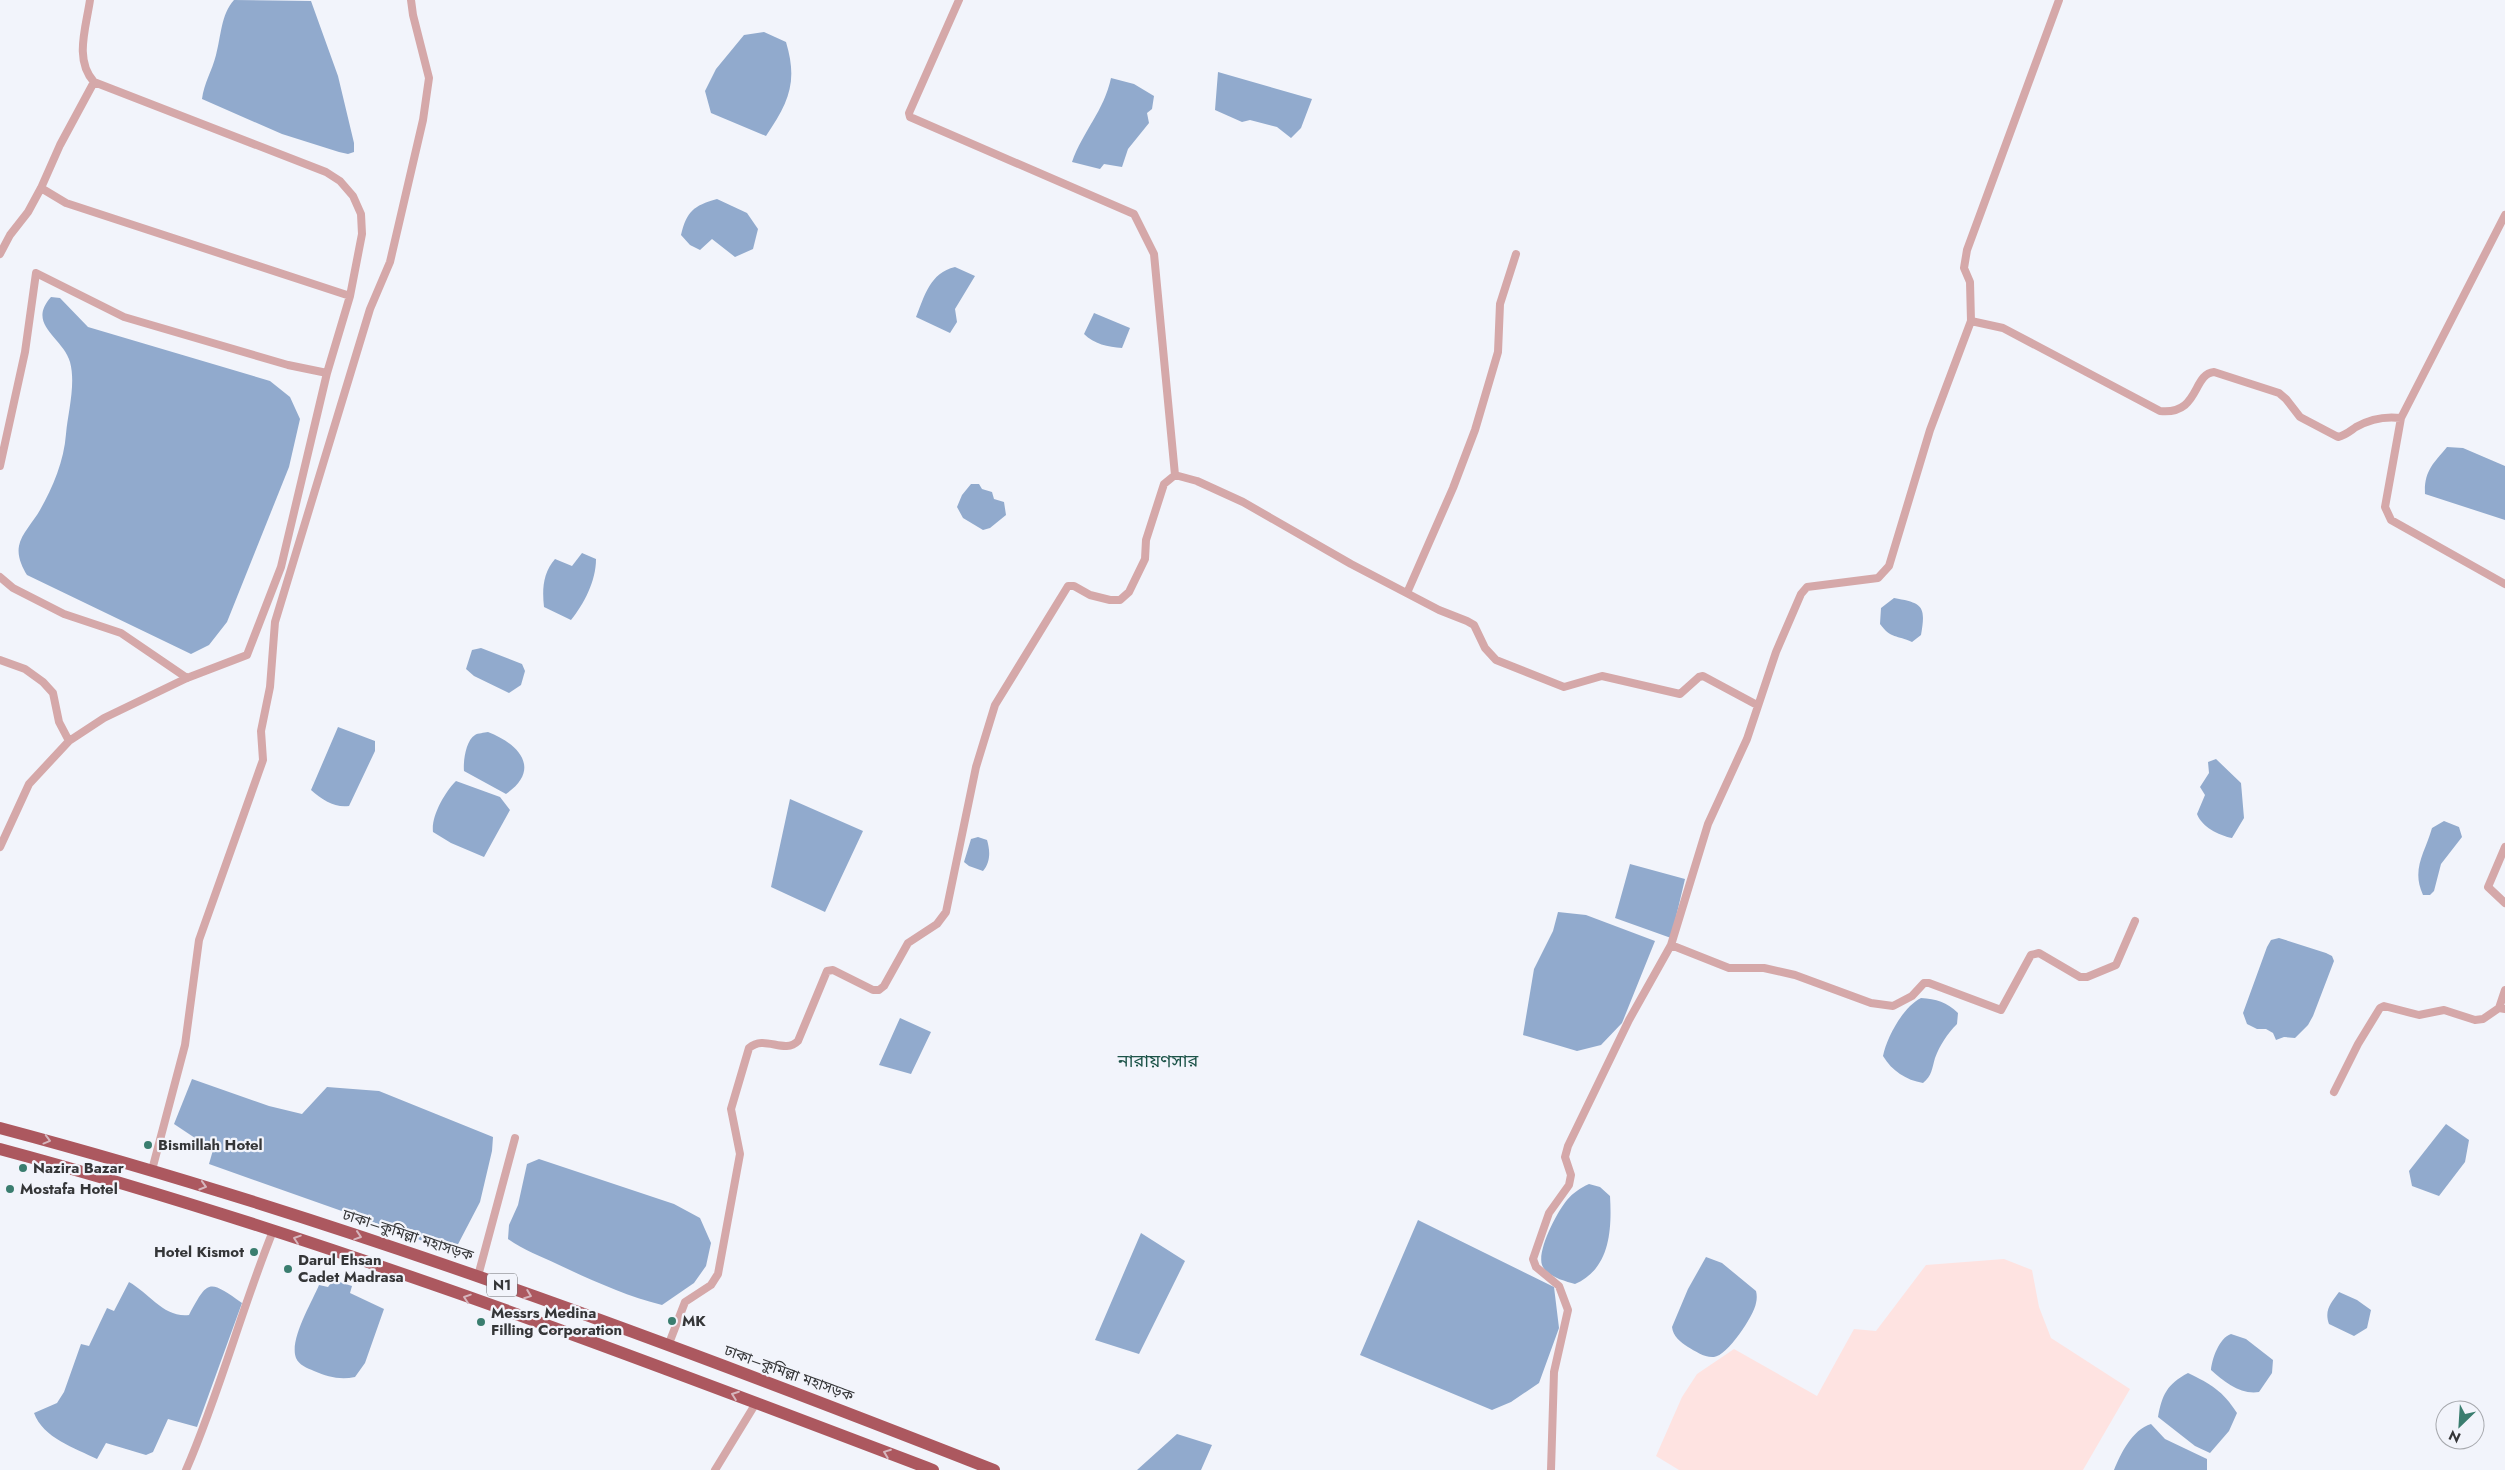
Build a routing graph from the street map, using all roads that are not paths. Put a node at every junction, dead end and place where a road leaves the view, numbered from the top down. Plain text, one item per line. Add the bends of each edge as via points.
1 (90, 0) edge
2 (411, 0) edge
3 (959, 0) edge
4 (2059, 0) edge
5 (94, 82) junction
6 (42, 188) junction
7 (2505, 214) edge
8 (0, 254) edge
9 (1516, 254) dead end
10 (350, 296) junction
11 (1971, 321) junction
12 (327, 373) junction
13 (2400, 418) junction
14 (0, 466) edge
15 (1175, 474) junction
16 (0, 578) edge
17 (2505, 584) edge
18 (1407, 593) junction
19 (0, 660) edge
20 (187, 678) junction
21 (1757, 705) junction
22 (69, 741) junction
23 (0, 847) edge
24 (2505, 847) edge
25 (2505, 903) edge
26 (2135, 921) dead end
27 (1671, 945) junction
28 (2505, 990) edge
29 (2502, 1009) edge
30 (2334, 1092) dead end
31 (0, 1128) edge
32 (515, 1138) dead end
33 (0, 1149) edge
34 (152, 1170) junction
35 (273, 1231) junction
36 (478, 1276) junction
37 (549, 1303) junction
38 (543, 1324) junction
39 (668, 1346) junction
40 (756, 1403) junction
41 (186, 1470) edge
42 (715, 1470) edge
43 (933, 1470) edge
44 (994, 1470) edge
45 (1551, 1470) edge

1 - 5 street via 82,60 86,73
2 - 34 street via 429,78 423,120 390,262 370,309 275,622 270,687 261,731 263,760 199,940 185,1045
3 - 15 street via 910,117 1134,214 1154,254
4 - 11 street via 1967,250 1964,268 1970,282
5 - 6 street
5 - 10 street via 340,180 353,196 361,214 362,234
6 - 8 street
6 - 10 street via 66,203
7 - 13 street
9 - 18 street via 1500,304 1498,352 1475,430
10 - 12 street
11 - 13 street via 2003,328 2160,411 2173,412 2183,408 2207,375 2214,372 2279,393 2300,417 2338,437 2364,423 2388,416
11 - 21 street via 1930,430 1889,566 1878,578 1807,587 1801,594
12 - 14 street via 288,365 124,317 36,273 25,352
12 - 20 street via 281,567 251,650 241,658
13 - 17 street via 2385,507 2391,520
15 - 18 street via 1250,505
15 - 39 street via 1164,484 1146,540 1145,559 1129,592 1120,600 1110,600 1068,586 995,705 976,768 946,912 937,924 908,943 879,990 833,970 827,971 794,1046 763,1042 749,1048 731,1109 740,1154 718,1274 711,1285 685,1302
16 - 20 street via 64,614 121,633
18 - 21 street via 1474,625 1485,648 1496,660 1564,687 1602,676 1680,694 1703,676
19 - 22 street via 24,669 53,693 59,722
20 - 22 street via 104,718
21 - 27 street via 1746,739 1708,824
22 - 23 street via 29,784
24 - 25 street via 2488,887
26 - 27 street via 2116,964 2087,977 2080,977 2040,954 2031,955 2000,1010 1929,983 1924,983 1912,996 1893,1006 1871,1003 1794,975 1764,968 1729,968
27 - 45 street via 1629,1020 1568,1146 1565,1157 1571,1175 1568,1185 1549,1214 1533,1259 1536,1267 1559,1286 1568,1310 1554,1372
28 - 29 street
29 - 30 street via 2475,1020 2444,1010 2419,1015 2384,1006 2358,1044
31 -> 34 highway, ঢাকা–কুমিল্লা মহাসড়ক / N1
32 - 36 street
33 - 35 highway, N1 via 108,1178
34 -> 36 highway, ঢাকা–কুমিল্লা মহাসড়ক / N1
38 -> 35 highway, N1
35 - 41 street
36 -> 37 highway, ঢাকা–কুমিল্লা মহাসড়ক / N1
37 - 38 highway
37 - 39 highway, ঢাকা–কুমিল্লা মহাসড়ক / N1
40 -> 38 highway, N1
39 - 44 highway, ঢাকা–কুমিল্লা মহাসড়ক / N1
40 - 42 street
43 -> 40 highway, N1

